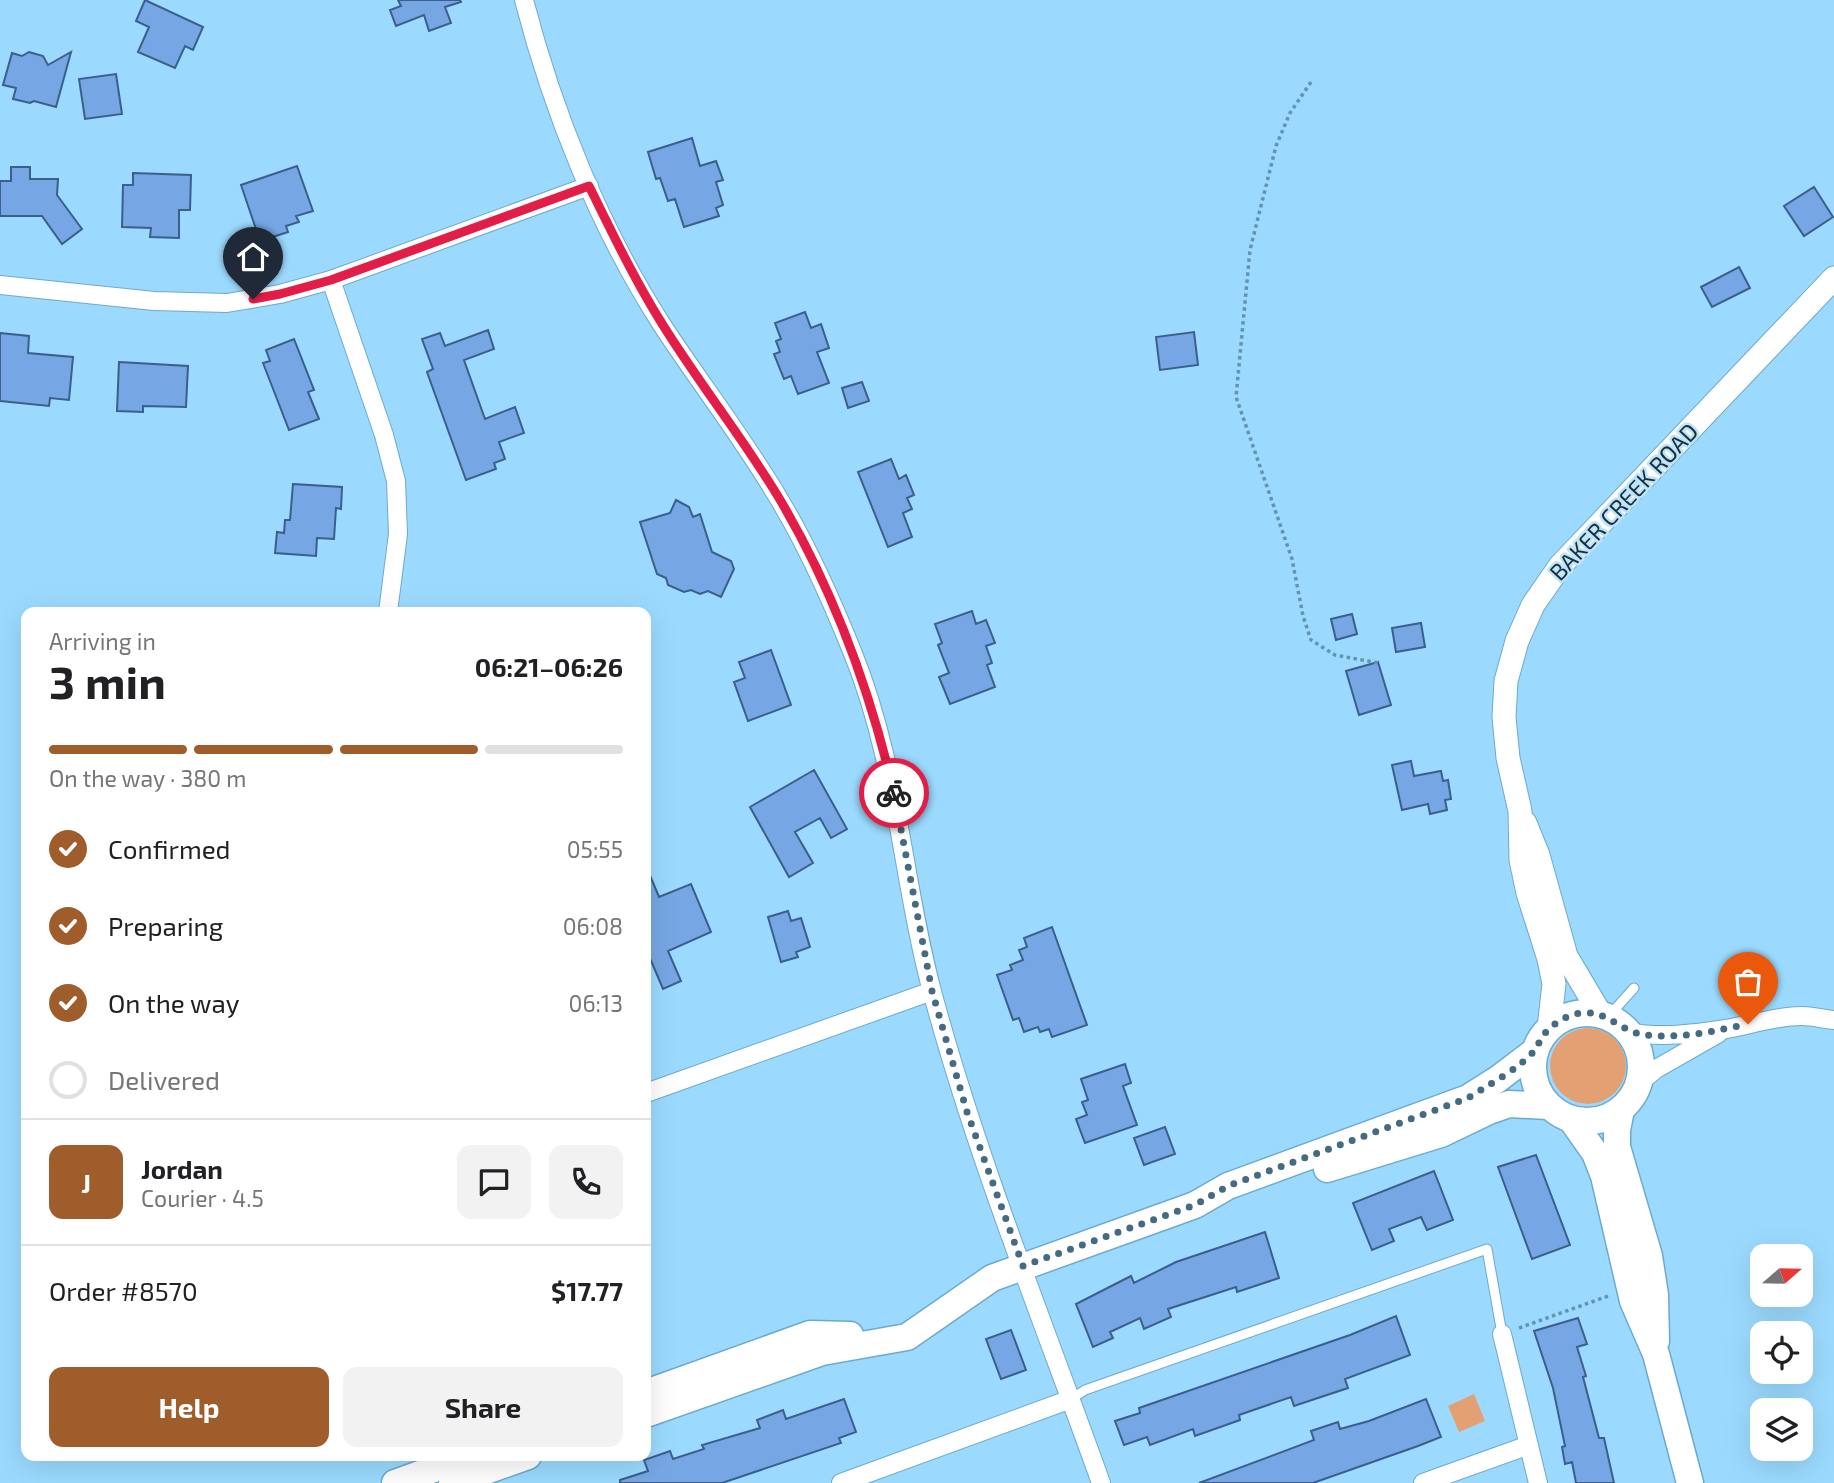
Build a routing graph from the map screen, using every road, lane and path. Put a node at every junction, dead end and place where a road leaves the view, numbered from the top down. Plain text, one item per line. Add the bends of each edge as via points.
1 (524, 0) edge
2 (1311, 82) dead end
3 (589, 186) junction
4 (1834, 278) edge
5 (331, 280) junction
6 (0, 285) edge
7 (389, 607) edge
8 (1380, 663) dead end
9 (1520, 811) junction
10 (1634, 988) dead end
11 (932, 991) junction
12 (1834, 1020) edge
13 (1612, 1021) junction
14 (1549, 1028) junction
15 (1727, 1029) junction
16 (1535, 1051) junction
17 (1639, 1083) junction
18 (651, 1091) edge
19 (1548, 1105) junction
20 (1621, 1110) junction
21 (1571, 1119) junction
22 (1195, 1205) junction
23 (1023, 1266) junction
24 (1611, 1295) dead end
25 (1508, 1332) junction
26 (907, 1337) junction
27 (1657, 1354) junction
28 (651, 1391) edge
29 (1071, 1399) junction
30 (651, 1412) edge
31 (1528, 1446) junction
32 (456, 1461) edge
33 (514, 1461) edge
34 (871, 1478) edge
35 (395, 1483) edge
36 (452, 1483) edge
37 (841, 1483) edge
38 (1101, 1483) edge
39 (1423, 1483) edge
40 (1538, 1483) edge
41 (1690, 1483) edge

1 - 3 street via 558,113
2 - 8 path via 1290,113 1276,146 1250,250 1236,397 1292,559 1311,640 1335,654
3 - 5 street
3 - 11 street via 661,323 779,499 822,579 855,657 882,740
4 - 9 street, BAKER CREEK ROAD via 1560,566 1533,605 1506,681 1504,717
5 - 6 street via 227,303 154,301
5 - 7 street via 396,481 398,534
9 - 13 street, BAKER CREEK ROAD via 1538,855 1566,956
9 - 14 street, BAKER CREEK ROAD via 1521,860 1554,984
10 - 13 lane
11 - 18 street
11 - 23 street via 967,1112
12 - 15 street via 1802,1016
13 - 14 main road via 1573,1014
13 - 15 street via 1648,1035
13 - 17 main road via 1640,1056
14 - 16 main road
15 - 17 street
16 - 19 main road via 1534,1080
16 - 22 main road via 1468,1098 1228,1186
17 - 20 main road
19 - 21 main road
19 - 22 main road via 1509,1104 1441,1134 1237,1202
20 - 21 main road via 1597,1121
20 - 27 main road via 1617,1147 1649,1256
21 - 27 main road via 1595,1153 1604,1177 1633,1301
22 - 23 main road
23 - 26 main road via 992,1278
23 - 29 street
24 - 25 path
25 - 29 lane via 1487,1249 1085,1390
25 - 31 street
26 - 28 main road via 810,1334
26 - 30 main road via 822,1352
27 - 41 main road
29 - 34 street
29 - 38 street
31 - 39 street
31 - 40 street
32 - 35 main road
33 - 36 main road
34 - 37 street

